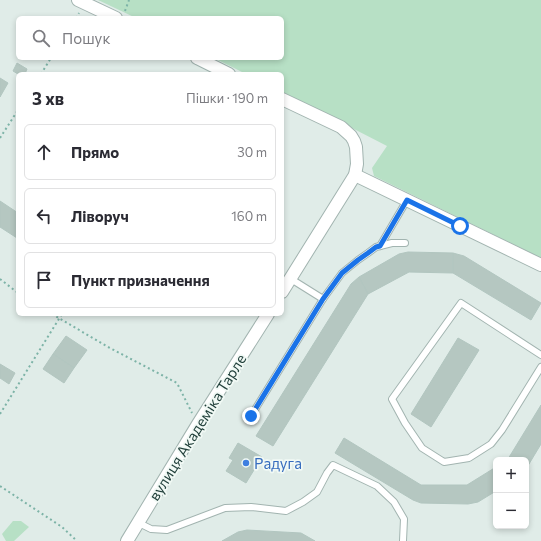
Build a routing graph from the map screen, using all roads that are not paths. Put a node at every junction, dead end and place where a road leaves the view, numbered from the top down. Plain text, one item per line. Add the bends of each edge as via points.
1 (78, 0) edge
2 (120, 15) edge
3 (201, 60) edge
4 (225, 72) edge
5 (284, 100) edge
6 (355, 175) junction
7 (407, 200) junction
8 (405, 243) dead end
9 (380, 246) junction
10 (541, 265) edge
11 (290, 279) junction
12 (284, 289) edge
13 (323, 299) junction
14 (267, 316) edge
15 (541, 355) edge
16 (541, 367) edge
17 (251, 416) dead end
18 (139, 523) junction
19 (127, 541) edge
20 (403, 541) edge

1 - 2 street
3 - 4 street
5 - 6 street via 341,127 351,136 357,155
6 - 7 street
6 - 11 street
7 - 9 lane
7 - 10 street
8 - 9 lane
9 - 13 lane via 342,273
11 - 12 street
11 - 13 lane
13 - 17 lane
14 - 18 street, вулиця Академіка Тарле
15 - 16 lane via 461,303 392,400 422,448 444,462 469,458 491,444
18 - 19 street, вулиця Академіка Тарле
18 - 20 lane via 151,529 167,530 225,508 251,507 286,511 317,492 334,465 377,486 394,502 404,519

